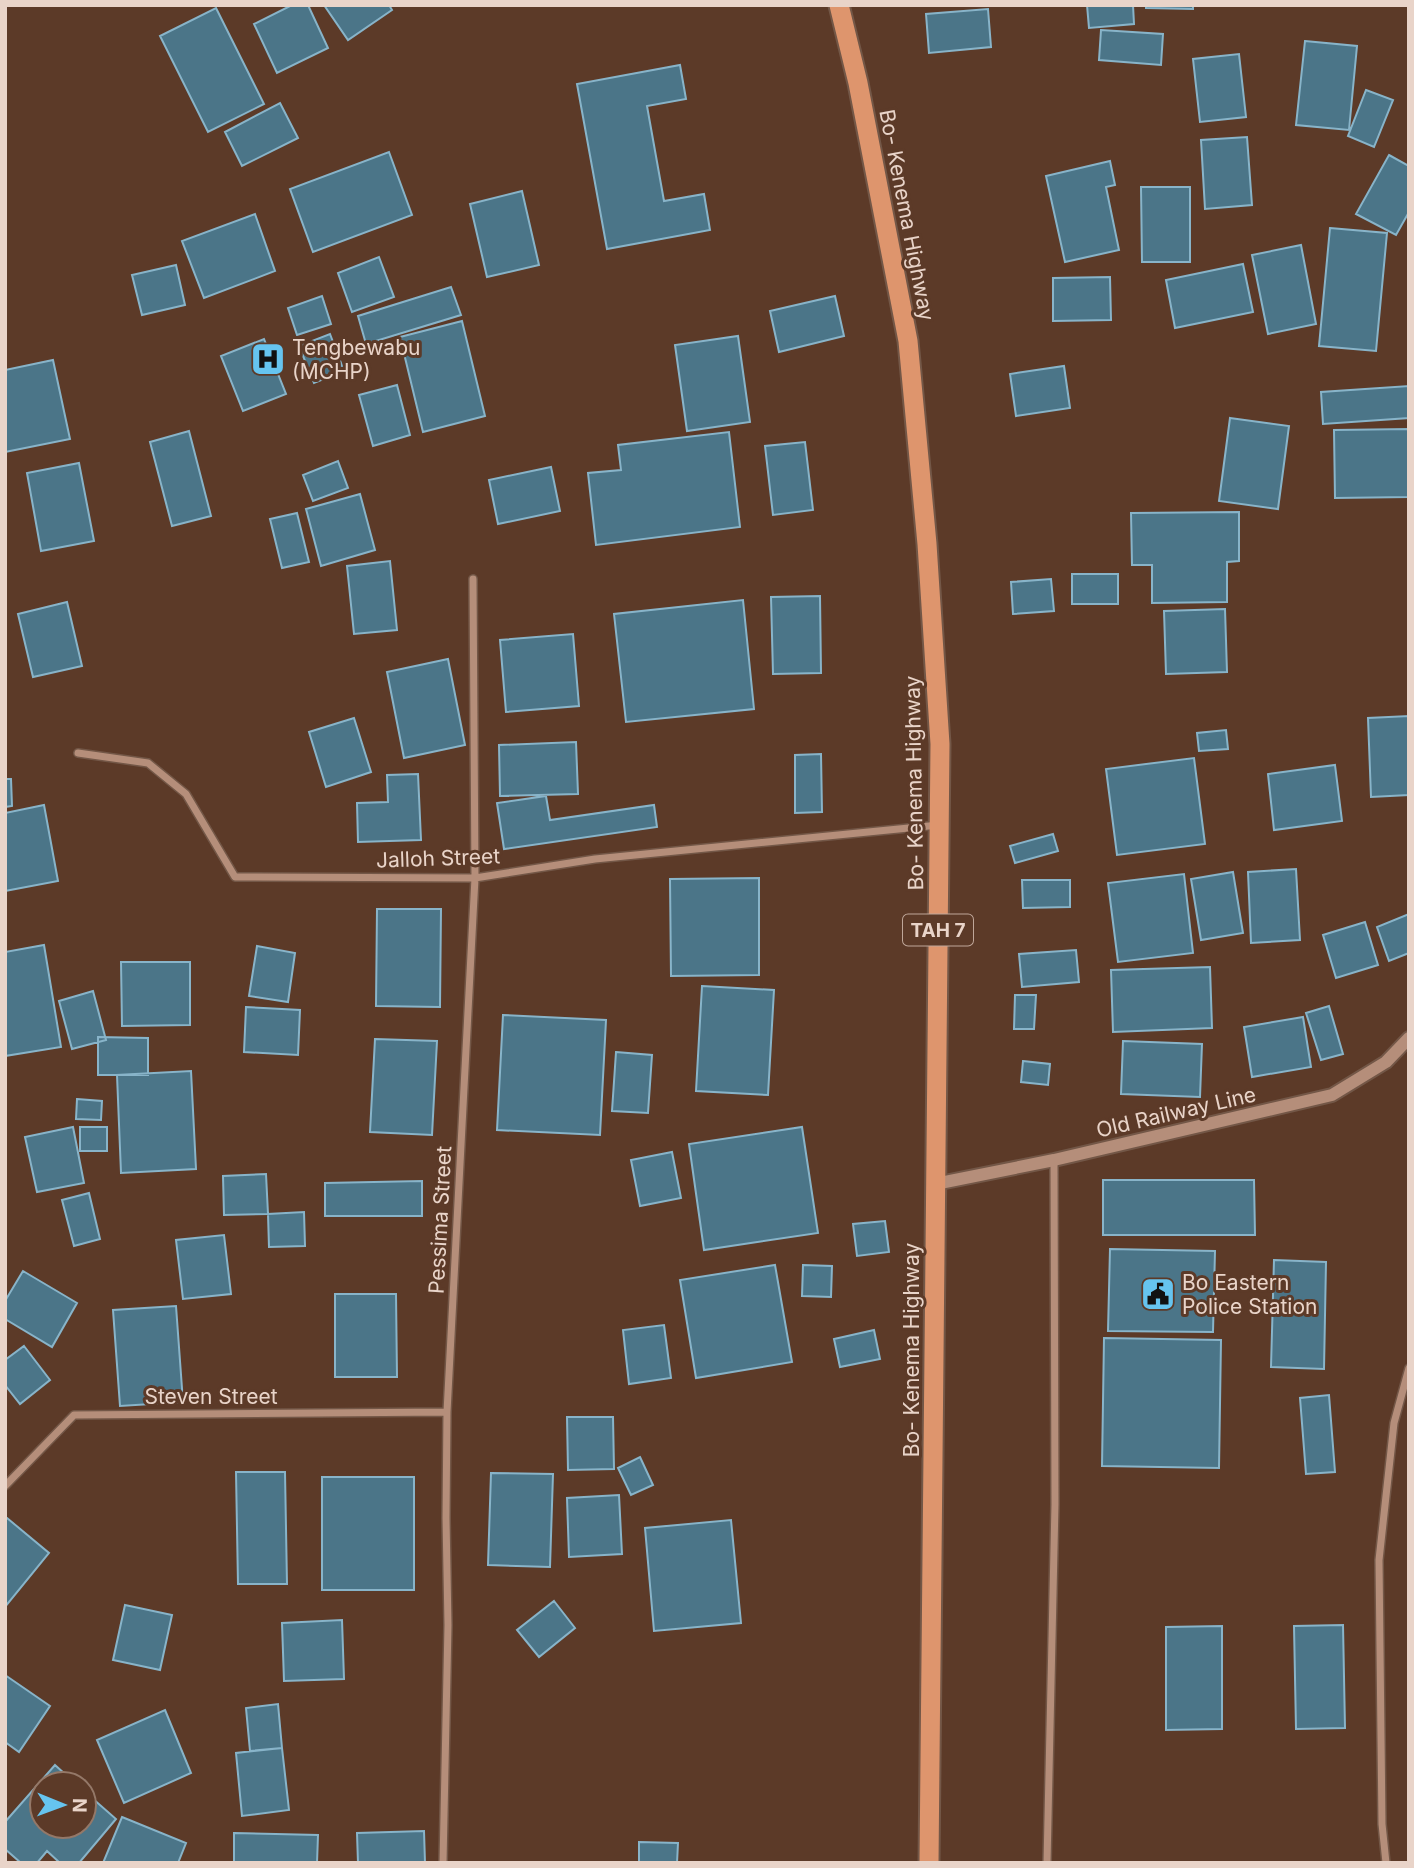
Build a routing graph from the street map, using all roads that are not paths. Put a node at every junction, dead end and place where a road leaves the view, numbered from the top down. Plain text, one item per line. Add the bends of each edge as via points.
1 (839, 5) edge
2 (473, 579) dead end
3 (78, 753) dead end
4 (939, 825) junction
5 (475, 878) junction
6 (1409, 1038) edge
7 (1054, 1160) junction
8 (935, 1184) junction
9 (1409, 1368) edge
10 (447, 1412) junction
11 (5, 1486) edge
12 (443, 1863) edge
13 (929, 1863) edge
14 (1047, 1863) edge
15 (1386, 1863) edge

1 - 4 highway, Bo- Kenema Highway / TAH 7 via 908,341 928,544 940,744
2 - 5 street, Pessima Street
3 - 5 street, Jalloh Street via 148,763 186,794 235,877
4 - 5 street, Jalloh Street via 595,859
4 - 8 highway, Bo- Kenema Highway / TAH 7
5 - 10 street, Pessima Street
6 - 7 street, Old Railway Line via 1386,1062 1332,1095
7 - 8 street, Old Railway Line
7 - 14 street via 1055,1504
8 - 13 highway, Bo- Kenema Highway / TAH 7
9 - 15 street via 1394,1423 1380,1560
10 - 11 street, Steven Street via 74,1415
10 - 12 street, Pessima Street

